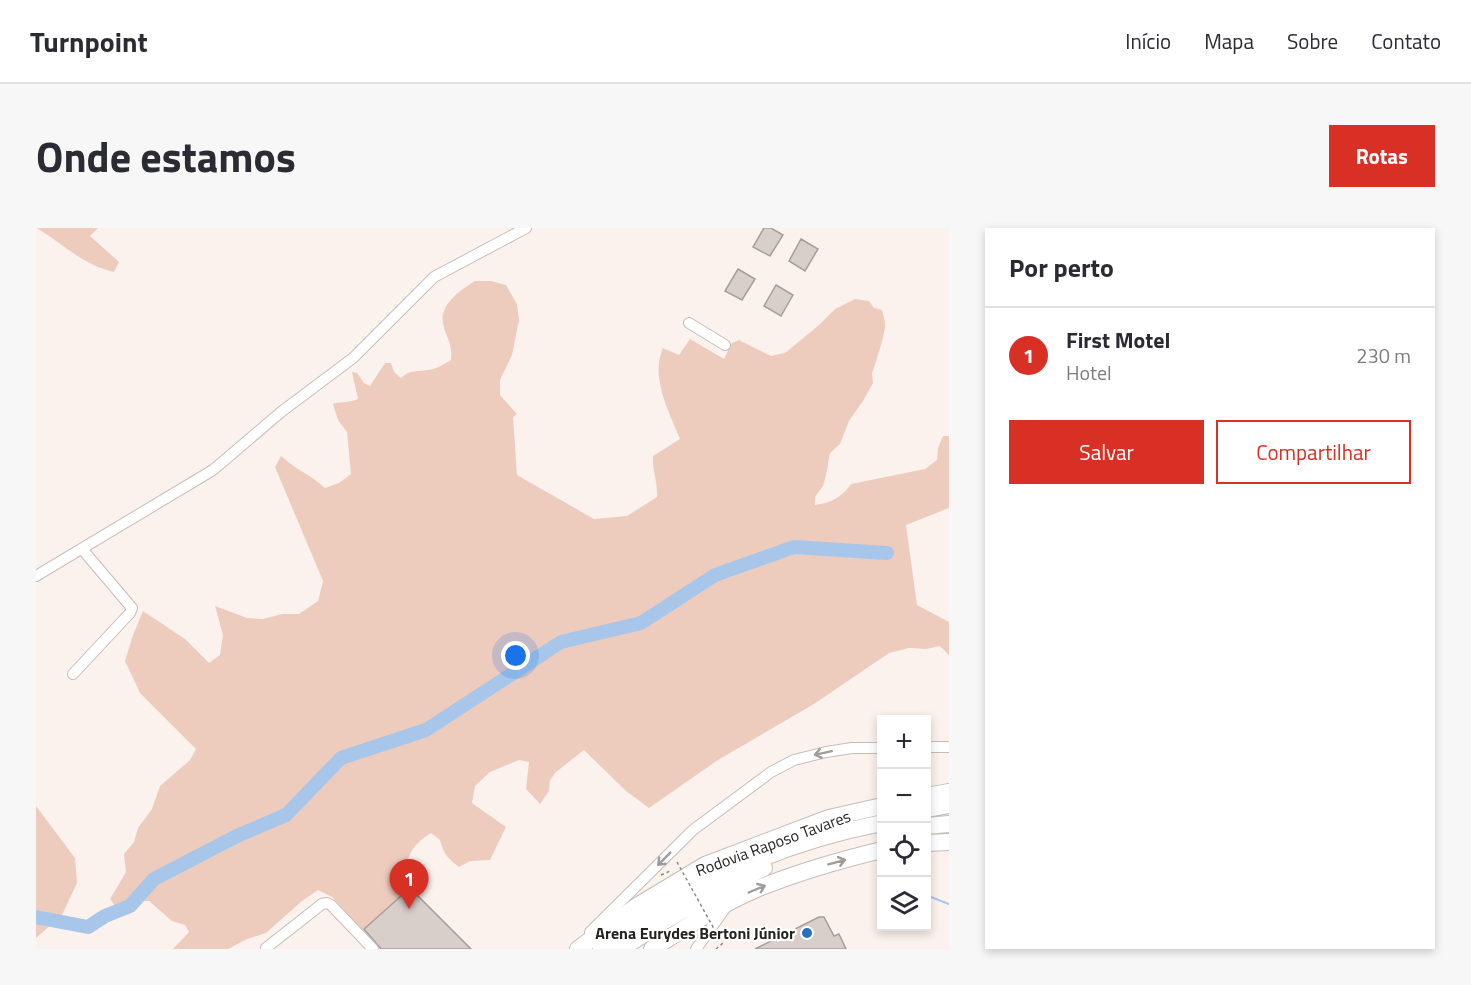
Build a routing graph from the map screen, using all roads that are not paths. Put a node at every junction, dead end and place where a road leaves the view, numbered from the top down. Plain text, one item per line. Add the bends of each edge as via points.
1 (526, 228) edge
2 (689, 323) dead end
3 (725, 345) dead end
4 (82, 549) junction
5 (36, 576) edge
6 (73, 674) dead end
7 (931, 747) edge
8 (949, 747) edge
9 (877, 748) edge
10 (949, 792) edge
11 (931, 795) edge
12 (949, 805) edge
13 (877, 807) edge
14 (931, 808) edge
15 (949, 812) edge
16 (931, 814) edge
17 (878, 823) edge
18 (949, 824) edge
19 (931, 826) edge
20 (877, 835) edge
21 (949, 842) edge
22 (931, 843) edge
23 (877, 851) edge
24 (729, 902) junction
25 (266, 948) edge
26 (373, 949) edge
27 (572, 949) edge
28 (578, 949) edge
29 (601, 949) edge
30 (621, 949) edge
31 (652, 949) edge
32 (696, 949) edge

1 - 4 street via 434,277 353,358 280,412 213,470
2 - 3 street
4 - 5 street
4 - 6 street via 132,608
7 - 8 street
9 -> 27 street via 826,752 794,760 771,772 693,830
10 - 11 highway
12 - 14 highway
13 - 28 highway, Rodovia Raposo Tavares via 829,818 705,865 637,906
15 - 16 highway
17 - 29 highway, Rodovia Raposo Tavares via 809,841 728,872 665,906
18 - 19 highway
20 - 30 highway, Rodovia Raposo Tavares via 828,846 763,868 704,897
21 - 22 highway
24 -> 23 highway via 794,875
24 - 31 highway
24 - 32 street
25 - 26 street via 327,903

